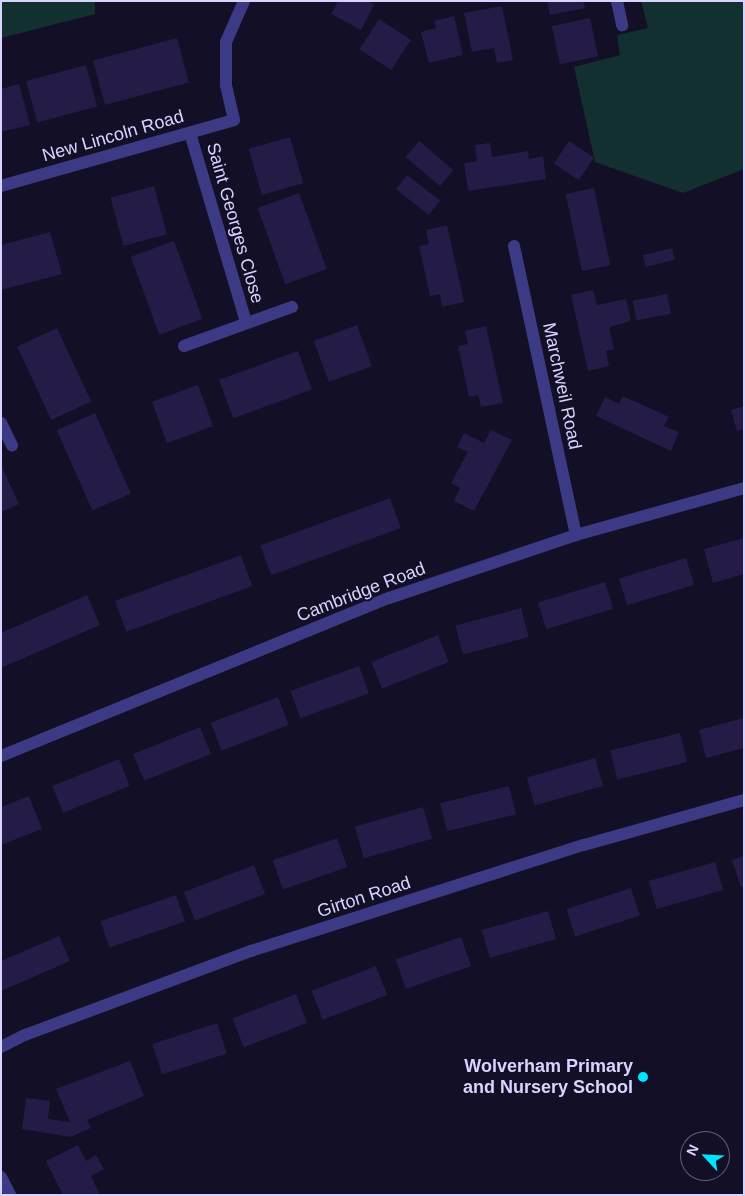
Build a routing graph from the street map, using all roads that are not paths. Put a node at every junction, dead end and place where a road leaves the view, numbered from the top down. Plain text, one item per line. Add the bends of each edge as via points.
1 (244, 1) edge
2 (617, 1) edge
3 (622, 25) dead end
4 (190, 133) junction
5 (1, 186) edge
6 (514, 246) dead end
7 (292, 306) dead end
8 (246, 322) junction
9 (184, 346) dead end
10 (1, 423) edge
11 (12, 446) dead end
12 (744, 488) edge
13 (576, 535) junction
14 (1, 756) edge
15 (744, 800) edge
16 (1, 1047) edge
17 (1, 1177) edge
18 (10, 1195) edge

1 - 4 street, New Lincoln Road via 226,42 226,85 234,120
2 - 3 street
4 - 5 street, New Lincoln Road
4 - 8 street, Saint Georges Close
6 - 13 street, Marchweil Road
7 - 8 street
8 - 9 street
10 - 11 street
12 - 13 street, Cambridge Road
13 - 14 street, Cambridge Road via 389,598
15 - 16 street, Girton Road via 584,845 251,952 24,1035
17 - 18 street

